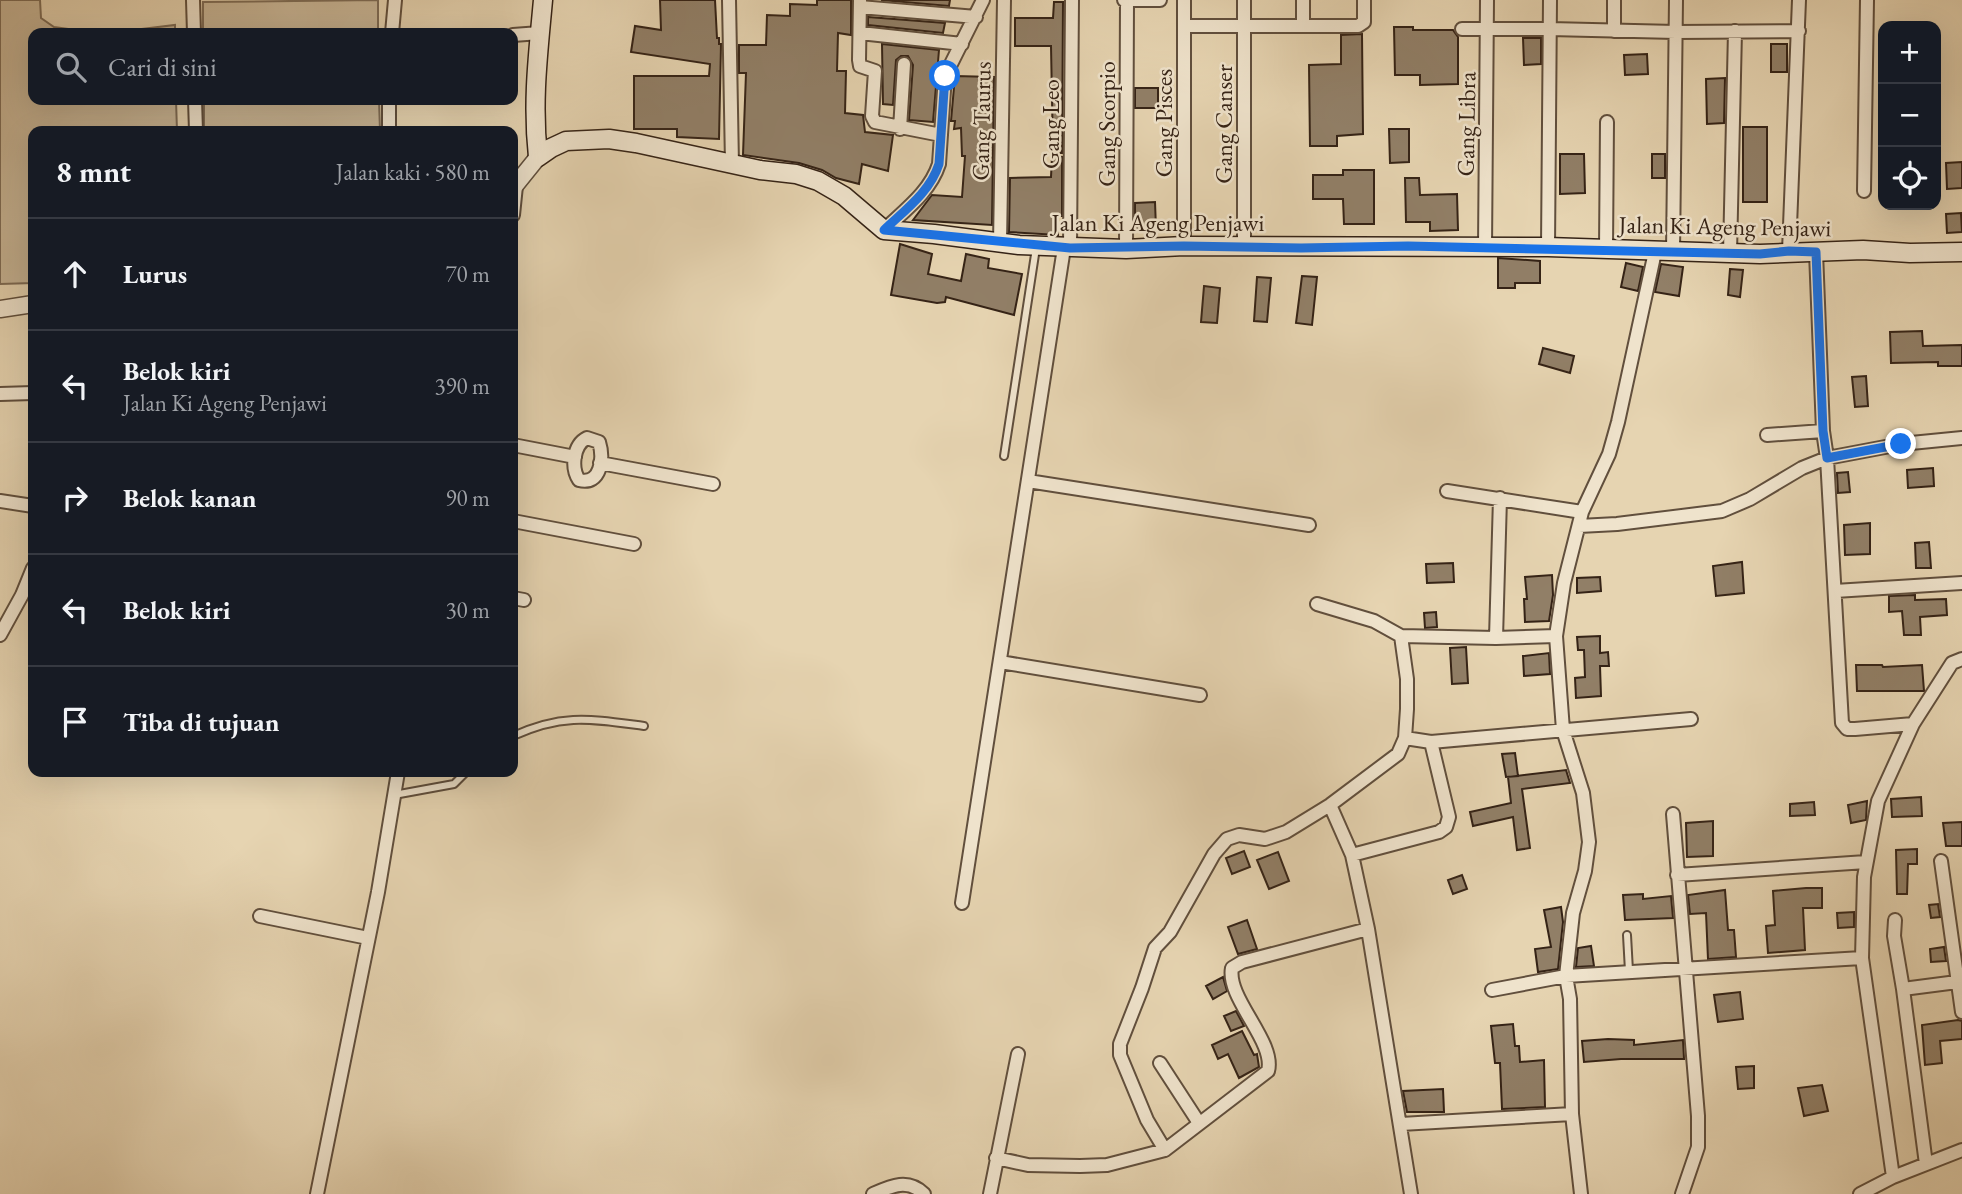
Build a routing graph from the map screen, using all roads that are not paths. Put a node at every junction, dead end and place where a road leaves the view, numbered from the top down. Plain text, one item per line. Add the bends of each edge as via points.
1 (193, 0) edge
2 (396, 0) edge
3 (543, 0) edge
4 (729, 0) edge
5 (983, 0) edge
6 (1004, 0) edge
7 (1072, 0) edge
8 (1126, 0) edge
9 (1160, 0) edge
10 (1184, 0) edge
11 (1244, 0) edge
12 (1303, 0) edge
13 (1364, 0) edge
14 (1487, 0) edge
15 (1550, 0) edge
16 (1614, 0) edge
17 (1676, 0) edge
18 (1799, 0) edge
19 (1867, 0) edge
20 (860, 3) edge
21 (976, 17) junction
22 (1184, 26) junction
23 (1243, 26) junction
24 (1303, 26) junction
25 (194, 28) edge
26 (393, 28) edge
27 (1488, 29) junction
28 (1550, 29) junction
29 (1462, 30) dead end
30 (1614, 31) junction
31 (1799, 31) junction
32 (1676, 32) junction
33 (1735, 32) junction
34 (540, 33) junction
35 (860, 33) junction
36 (518, 35) edge
37 (962, 44) junction
38 (904, 64) dead end
39 (195, 105) edge
40 (389, 105) edge
41 (1607, 122) dead end
42 (196, 126) edge
43 (389, 126) edge
44 (900, 129) junction
45 (942, 135) junction
46 (538, 157) junction
47 (732, 164) junction
48 (518, 182) edge
49 (1864, 191) dead end
50 (884, 230) junction
51 (1000, 243) junction
52 (1036, 246) junction
53 (1184, 246) junction
54 (1244, 247) junction
55 (1548, 247) junction
56 (1067, 248) junction
57 (1485, 248) junction
58 (1126, 249) junction
59 (1606, 249) junction
60 (1655, 252) junction
61 (1673, 252) junction
62 (1803, 252) junction
63 (1962, 252) edge
64 (1730, 253) junction
65 (28, 305) edge
66 (0, 309) edge
67 (28, 393) edge
68 (0, 394) edge
69 (1823, 431) junction
70 (1767, 435) dead end
71 (1962, 438) edge
72 (518, 447) edge
73 (1004, 456) dead end
74 (575, 457) junction
75 (1827, 458) junction
76 (600, 463) junction
77 (1028, 481) junction
78 (713, 484) dead end
79 (1447, 491) dead end
80 (1500, 498) junction
81 (0, 501) edge
82 (28, 505) edge
83 (1582, 512) junction
84 (518, 522) edge
85 (1309, 525) dead end
86 (1578, 526) junction
87 (634, 544) dead end
88 (28, 580) edge
89 (1962, 583) edge
90 (1835, 591) junction
91 (1317, 604) dead end
92 (0, 635) edge
93 (1401, 636) junction
94 (1556, 636) junction
95 (1496, 638) junction
96 (1962, 659) edge
97 (1000, 662) junction
98 (1200, 695) dead end
99 (1691, 719) dead end
100 (1913, 724) junction
101 (644, 726) dead end
102 (1563, 730) junction
103 (518, 734) edge
104 (1405, 738) junction
105 (1431, 742) junction
106 (397, 777) edge
107 (461, 777) edge
108 (394, 795) junction
109 (1330, 805) junction
110 (1673, 814) dead end
111 (1352, 855) junction
112 (1941, 861) dead end
113 (1866, 862) junction
114 (1677, 875) junction
115 (962, 903) dead end
116 (260, 916) dead end
117 (1895, 920) dead end
118 (1368, 929) junction
119 (1628, 936) dead end
120 (368, 938) junction
121 (1862, 958) junction
122 (1685, 970) junction
123 (1629, 971) junction
124 (1566, 975) junction
125 (1957, 982) junction
126 (1903, 989) junction
127 (1492, 990) dead end
128 (1962, 1012) edge
129 (1018, 1055) dead end
130 (1160, 1063) dead end
131 (1572, 1114) junction
132 (1199, 1123) junction
133 (1401, 1124) junction
134 (1165, 1150) junction
135 (1962, 1150) edge
136 (996, 1158) junction
137 (1926, 1164) junction
138 (1893, 1177) junction
139 (317, 1194) edge
140 (873, 1194) edge
141 (924, 1194) edge
142 (990, 1194) edge
143 (1411, 1194) edge
144 (1581, 1194) edge
145 (1682, 1194) edge
146 (1860, 1194) edge

1 - 25 street
2 - 26 street
3 - 34 main road
4 - 47 street
5 - 21 street
6 - 51 street, Gang Taurus
7 - 56 street, Gang Leo
8 - 9 street
8 - 58 street, Gang Scorpio
10 - 22 street, Gang Pisces
11 - 23 street, Gang Canser
12 - 24 street
13 - 24 street via 1361,26
14 - 27 street, Gang Libra
15 - 28 street
16 - 30 street
17 - 32 street
18 - 31 street
19 - 49 street
20 - 21 street
20 - 35 street
21 - 37 street
22 - 23 street
22 - 53 street, Gang Pisces
23 - 24 street
23 - 54 street, Gang Canser
27 - 28 street
27 - 29 street
27 - 57 street, Gang Libra
28 - 30 street
28 - 55 street
30 - 32 street
31 - 33 street
31 - 62 street
32 - 33 street
32 - 61 street
33 - 64 street
34 - 36 street
34 - 46 main road via 534,120
35 - 37 street
35 - 44 street via 860,66 876,75 872,116 875,122
37 - 45 street via 945,76
38 - 44 street
39 - 42 street
40 - 43 street
41 - 59 street
44 - 45 street
45 - 50 street via 939,164 928,188
46 - 47 main road via 566,141 609,139
46 - 48 street
47 - 50 main road via 818,181
50 - 51 main road, Jalan Ki Ageng Penjawi
51 - 52 main road, Jalan Ki Ageng Penjawi
52 - 56 main road, Jalan Ki Ageng Penjawi
52 - 73 lane
53 - 54 main road, Jalan Ki Ageng Penjawi
53 - 58 main road, Jalan Ki Ageng Penjawi
54 - 57 main road, Jalan Ki Ageng Penjawi
55 - 57 main road, Jalan Ki Ageng Penjawi
55 - 59 main road, Jalan Ki Ageng Penjawi
56 - 58 main road, Jalan Ki Ageng Penjawi
56 - 77 street, Gang Leo
59 - 60 main road, Jalan Ki Ageng Penjawi
60 - 61 main road, Jalan Ki Ageng Penjawi
60 - 83 street via 1618,422 1609,454
61 - 64 main road, Jalan Ki Ageng Penjawi
62 - 63 main road, Jalan Ki Ageng Penjawi
62 - 64 main road, Jalan Ki Ageng Penjawi
62 - 69 street
65 - 66 street
67 - 68 street
69 - 70 street
69 - 75 street
71 - 75 street
72 - 74 street
74 - 76 street via 575,474 586,482 596,477
74 - 76 street via 581,441 594,439 601,449
75 - 86 street via 1722,510
75 - 90 street
76 - 78 street
77 - 85 street
77 - 97 street, Gang Leo
79 - 80 street
80 - 83 street
80 - 95 street
81 - 82 street
83 - 86 street
84 - 87 street
86 - 94 street
88 - 92 street
89 - 90 street
90 - 100 street via 1844,727
91 - 93 street via 1374,621
93 - 95 street
93 - 104 street via 1407,679
94 - 95 street
94 - 102 street
96 - 100 street via 1952,663
97 - 98 street
97 - 115 street, Gang Leo
99 - 102 street
100 - 113 street via 1878,801
101 - 103 lane via 557,720
102 - 105 street
102 - 124 street via 1583,793 1589,842 1573,913
104 - 105 street
104 - 109 street via 1398,754
105 - 111 street via 1449,817 1446,827
106 - 108 street
107 - 108 lane via 454,784
108 - 120 street
109 - 111 street
109 - 134 street via 1272,838 1239,835 1227,839 1203,870 1170,932 1155,948 1120,1055
110 - 114 street
111 - 118 street
112 - 125 street
113 - 114 street
113 - 121 street
114 - 122 street
116 - 120 street
117 - 126 street
118 - 132 street via 1232,968 1234,984 1267,1051 1269,1067
118 - 133 street
119 - 123 lane
120 - 139 street
121 - 122 street
121 - 138 street
122 - 123 street
122 - 145 street via 1698,1147
123 - 124 street
124 - 127 street
124 - 131 street
125 - 126 street
125 - 128 street
126 - 137 street
129 - 136 street
130 - 132 street
131 - 133 street
131 - 144 street
132 - 134 street
133 - 143 street
134 - 136 street via 1107,1165 1028,1166
135 - 137 street
136 - 142 street
137 - 138 street
138 - 146 street
140 - 141 street via 907,1184

